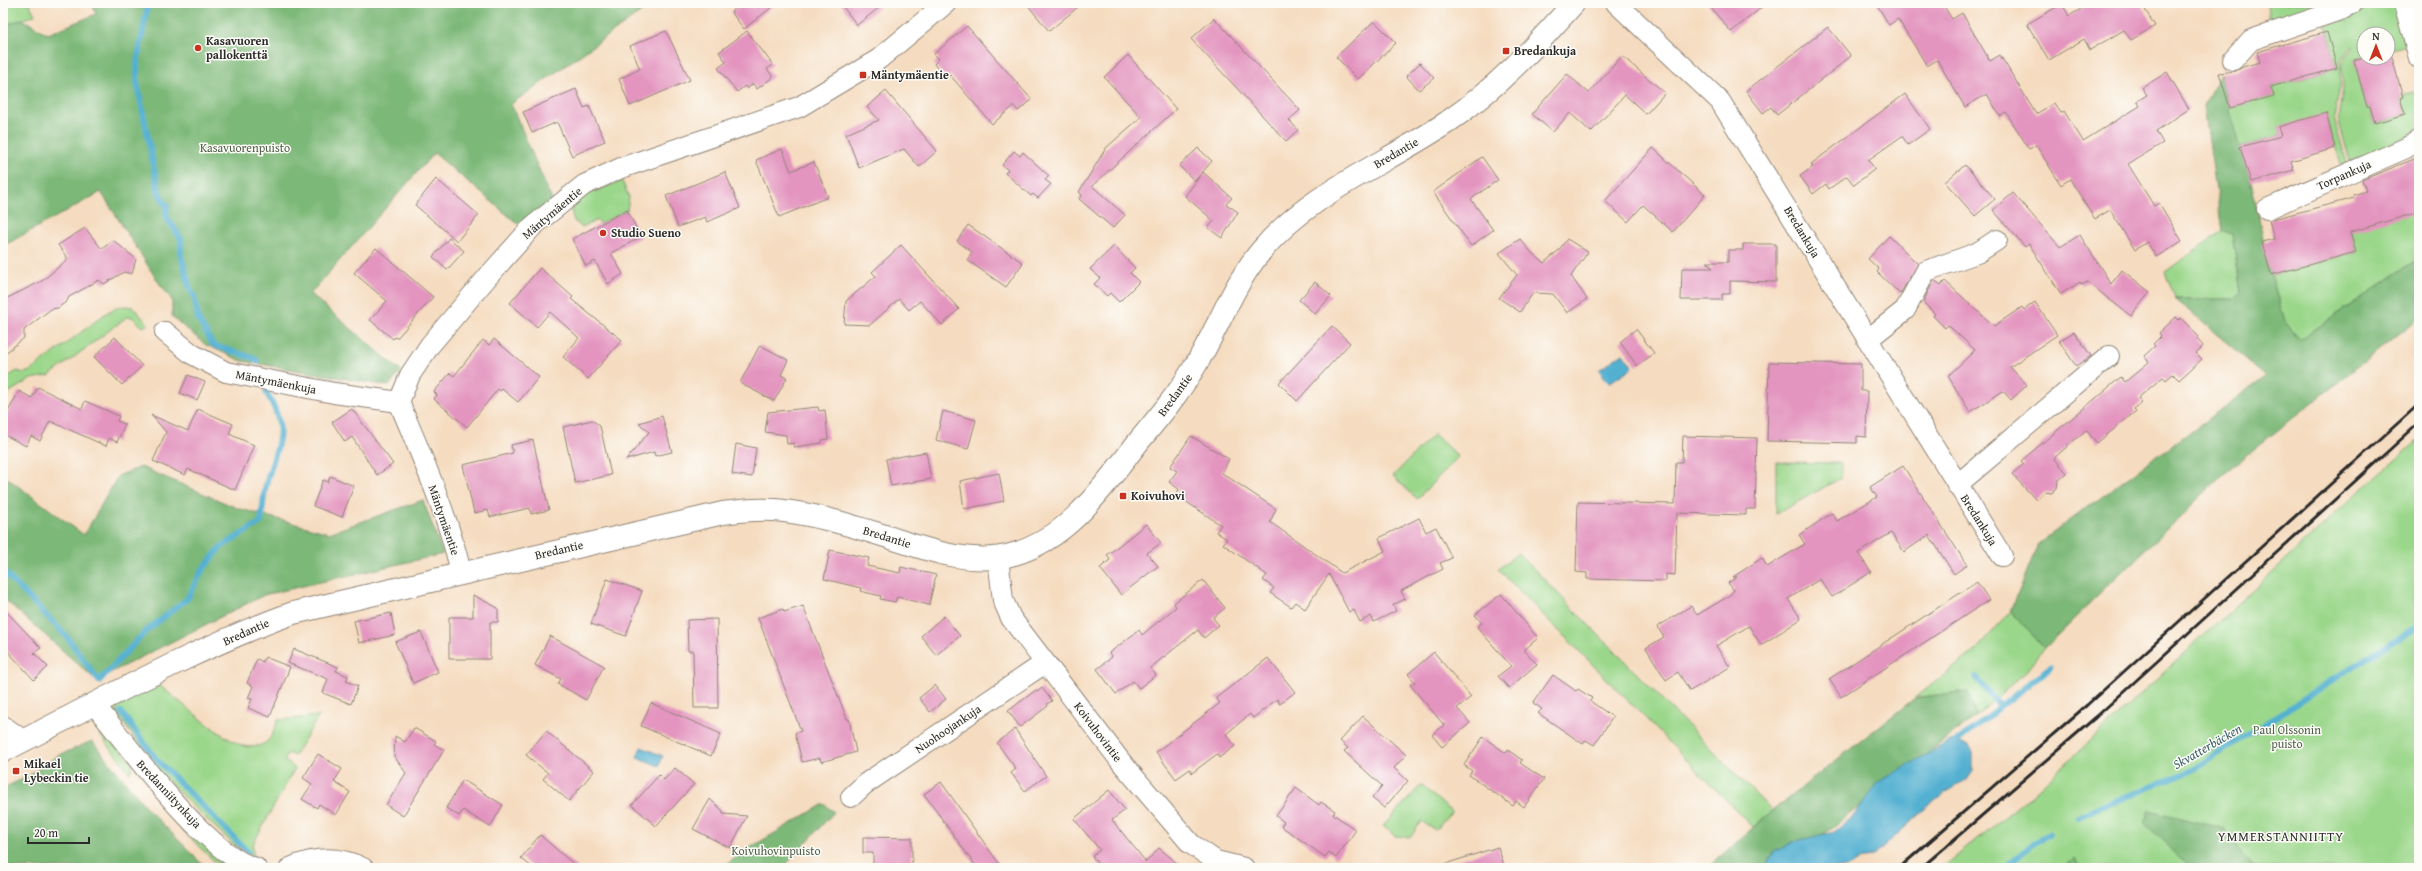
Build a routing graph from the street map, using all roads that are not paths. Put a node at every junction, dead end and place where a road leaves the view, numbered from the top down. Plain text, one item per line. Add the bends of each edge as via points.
1 (946, 3) edge
2 (1574, 3) edge
3 (1616, 3) edge
4 (2353, 3) edge
5 (2404, 3) edge
6 (2419, 58) edge
7 (2233, 60) dead end
8 (2419, 140) edge
9 (2267, 209) dead end
10 (1997, 240) dead end
11 (165, 332) dead end
12 (1867, 340) junction
13 (2109, 356) dead end
14 (399, 402) junction
15 (1957, 484) junction
16 (2002, 556) dead end
17 (998, 558) junction
18 (461, 573) junction
19 (1045, 663) junction
20 (95, 705) junction
21 (3, 726) edge
22 (24, 741) junction
23 (3, 751) edge
24 (851, 797) dead end
25 (256, 868) edge
26 (290, 868) edge
27 (364, 868) edge
28 (1244, 868) edge

1 - 14 street, Mäntymäentie via 879,59 799,107 621,168 584,185 533,226 491,272 430,345 410,375
2 - 17 street, Bredantie via 1539,42 1477,102 1444,125 1335,189 1284,227 1260,252 1239,282 1195,366 1170,404 1089,502 1050,538 1016,554
3 - 12 street, Bredankuja via 1720,101
4 - 7 street via 2343,9 2251,40
5 - 6 street
8 - 9 street, Torpankuja
10 - 12 street via 1977,252 1926,271 1905,310
11 - 14 street, Mäntymäenkuja via 192,354 226,372
12 - 15 street, Bredankuja
13 - 15 street, Bredankuja
14 - 18 street, Mäntymäentie via 426,468
15 - 16 street, Bredankuja
17 - 18 street, Bredantie via 933,551 807,515 760,509 678,522
17 - 19 street, Koivuhovintie via 1003,600 1011,618
18 - 20 street, Bredantie via 325,604 261,625
19 - 24 street, Nuohoojankuja via 865,784
19 - 28 street, Koivuhovintie via 1122,763 1191,844 1216,861
20 - 22 street, Bredantie
20 - 25 street, Bredanniitynkuja via 138,761 190,818 218,846 244,865
21 - 22 street
22 - 23 street, Bredantie
26 - 27 street via 306,861 332,859 352,862

